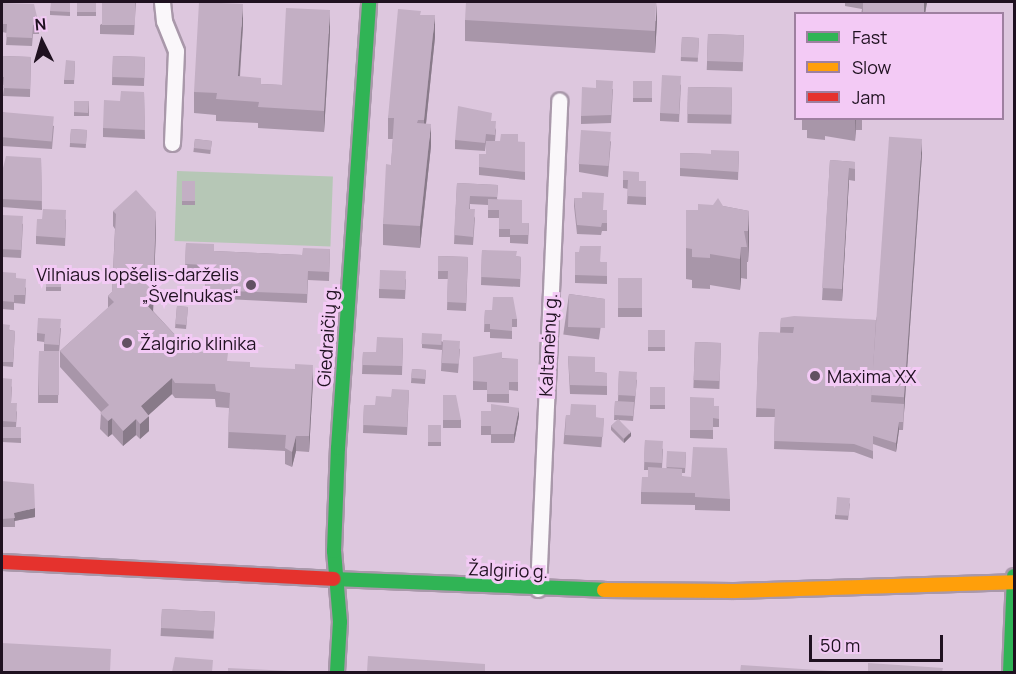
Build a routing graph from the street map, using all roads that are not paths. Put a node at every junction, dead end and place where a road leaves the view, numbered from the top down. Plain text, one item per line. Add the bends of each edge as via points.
1 (162, 2) edge
2 (369, 2) edge
3 (559, 100) dead end
4 (172, 143) dead end
5 (2, 562) edge
6 (1014, 576) edge
7 (336, 581) junction
8 (1014, 582) edge
9 (538, 590) junction
10 (337, 672) edge
11 (1010, 672) edge

1 - 4 street via 164,21 176,51
2 - 7 main road, Giedraičių g. via 342,368
3 - 9 street, Kaltanėnų g.
5 - 7 main road, Žalgirio g.
6 - 8 main road
7 - 9 main road, Žalgirio g.
7 - 10 main road, Giedraičių g. via 340,622
8 - 9 main road, Žalgirio g. via 734,591
8 - 11 main road

